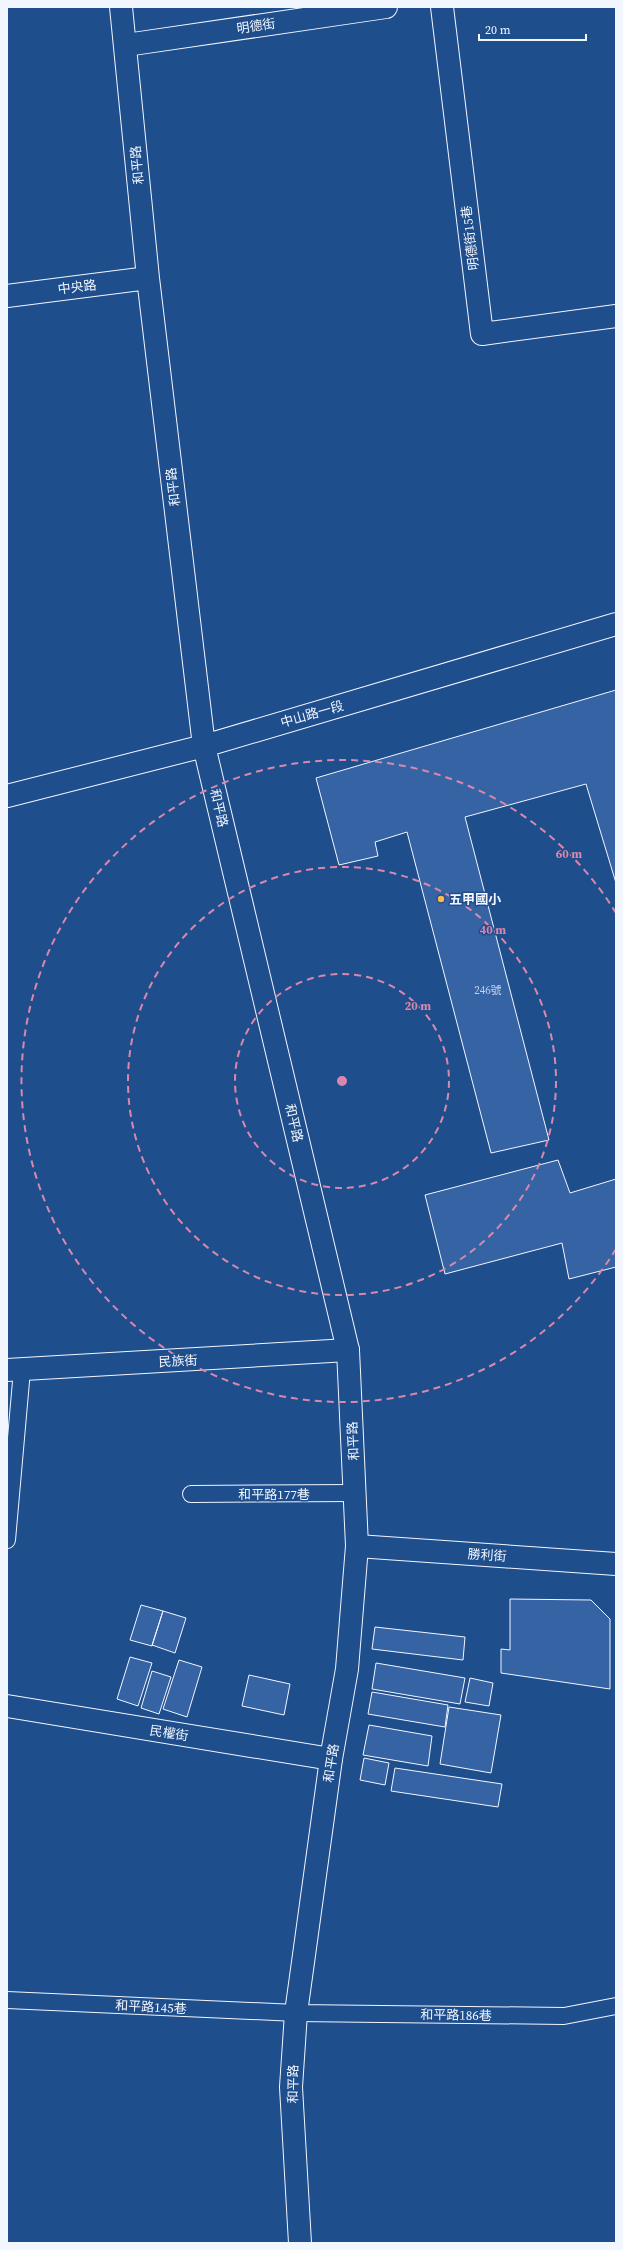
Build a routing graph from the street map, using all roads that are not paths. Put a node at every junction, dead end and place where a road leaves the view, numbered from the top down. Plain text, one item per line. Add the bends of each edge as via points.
1 (121, 7) edge
2 (386, 7) edge
3 (442, 7) edge
4 (126, 45) junction
5 (148, 278) junction
6 (7, 296) edge
7 (616, 316) edge
8 (616, 624) edge
9 (204, 746) junction
10 (7, 796) edge
11 (348, 1350) junction
12 (14, 1370) edge
13 (356, 1493) junction
14 (191, 1494) dead end
15 (7, 1540) edge
16 (357, 1546) junction
17 (616, 1564) edge
18 (7, 1706) edge
19 (331, 1759) junction
20 (7, 2000) edge
21 (616, 2006) edge
22 (296, 2013) junction
23 (300, 2243) edge

1 - 4 street, 和平路
2 - 4 street, 明德街
3 - 7 street, 明德街15巷 via 482,334
4 - 5 street, 和平路
5 - 6 street, 中央路
5 - 9 street, 和平路
8 - 9 street, 中山路一段
9 - 10 street, 中山路一段
9 - 11 street, 和平路
11 - 12 street, 民族街
11 - 13 street, 和平路
12 - 15 lane
13 - 14 lane, 和平路177巷
13 - 16 street, 和平路
16 - 17 street, 勝利街
16 - 19 street, 和平路 via 347,1669
18 - 19 street, 民權街
19 - 22 street, 和平路
20 - 22 lane, 和平路145巷
21 - 22 lane, 和平路186巷 via 564,2016
22 - 23 street, 和平路 via 291,2087

